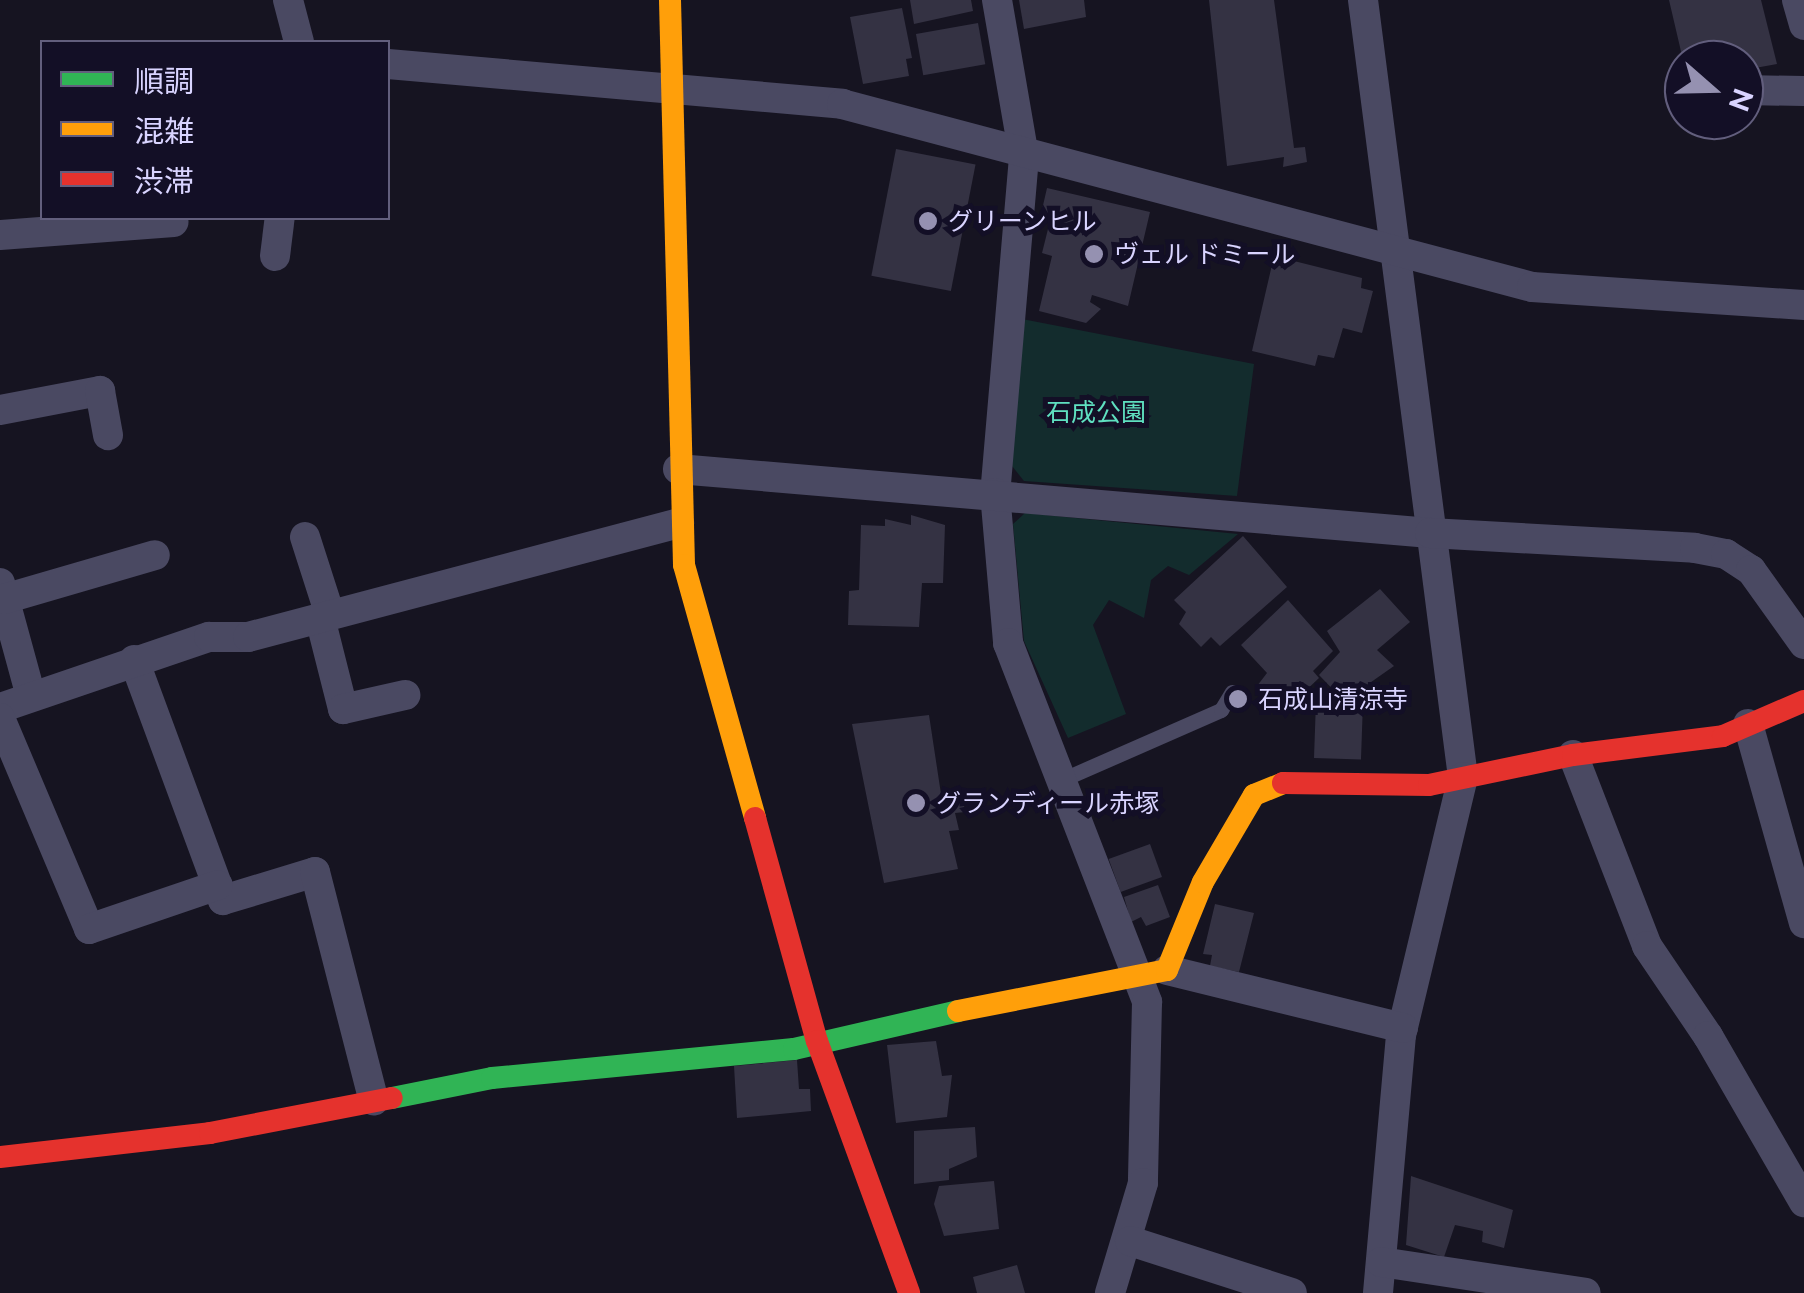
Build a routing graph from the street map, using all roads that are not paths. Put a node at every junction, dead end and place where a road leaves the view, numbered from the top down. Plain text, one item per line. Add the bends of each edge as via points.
1 (288, 0) edge
2 (670, 0) edge
3 (997, 0) edge
4 (1363, 0) edge
5 (1797, 0) edge
6 (1804, 25) edge
7 (298, 40) edge
8 (390, 64) edge
9 (1764, 90) edge
10 (1804, 91) edge
11 (671, 93) junction
12 (1024, 157) junction
13 (280, 220) edge
14 (174, 222) dead end
15 (0, 235) edge
16 (1394, 252) junction
17 (275, 256) dead end
18 (1804, 305) edge
19 (0, 410) edge
20 (108, 435) dead end
21 (678, 469) junction
22 (995, 493) junction
23 (679, 523) junction
24 (1430, 533) junction
25 (305, 537) dead end
26 (155, 556) dead end
27 (2, 591) edge
28 (325, 616) junction
29 (1804, 644) edge
30 (134, 660) junction
31 (1232, 692) dead end
32 (30, 693) junction
33 (405, 695) dead end
34 (1804, 701) edge
35 (0, 708) edge
36 (0, 718) edge
37 (1748, 724) junction
38 (1573, 755) junction
39 (1463, 777) junction
40 (1058, 781) junction
41 (218, 885) junction
42 (1804, 923) edge
43 (1154, 972) junction
44 (1403, 1028) junction
45 (817, 1041) junction
46 (374, 1101) junction
47 (0, 1157) edge
48 (1804, 1202) edge
49 (1130, 1242) junction
50 (1381, 1262) junction
51 (1279, 1291) edge
52 (909, 1293) edge
53 (1110, 1293) edge
54 (1378, 1293) edge
55 (1586, 1293) edge

1 - 7 street
2 - 11 street
3 - 12 street
4 - 16 street
5 - 6 street
8 - 11 street
9 - 10 street
11 - 12 street via 842,104
11 - 21 street
12 - 16 street
12 - 22 street
13 - 17 street
14 - 15 street
16 - 18 street via 1532,288
16 - 24 street
19 - 20 street via 100,391
21 - 22 street
21 - 23 street
22 - 24 street
22 - 40 street via 1008,643
23 - 28 street
23 - 45 street via 684,566
24 - 29 street via 1726,554 1763,584
24 - 39 street
25 - 28 street
26 - 27 street
27 - 32 street
28 - 30 street via 248,637 209,637
28 - 33 street via 343,709
30 - 32 street
30 - 41 street
31 - 40 lane via 1220,710
32 - 35 street
34 - 37 street
36 - 41 street via 88,929
37 - 38 street via 1723,736
37 - 42 street
38 - 39 street
38 - 48 street via 1647,946
39 - 43 street via 1429,786 1272,783 1254,795
39 - 44 street
40 - 43 street
41 - 46 street via 223,900 315,872
43 - 44 street
43 - 45 street
43 - 49 street via 1147,1002 1143,1183
44 - 50 street
45 - 46 street via 794,1049 492,1078
45 - 52 street
46 - 47 street via 210,1133
49 - 51 street
49 - 53 street
50 - 54 street
50 - 55 street

